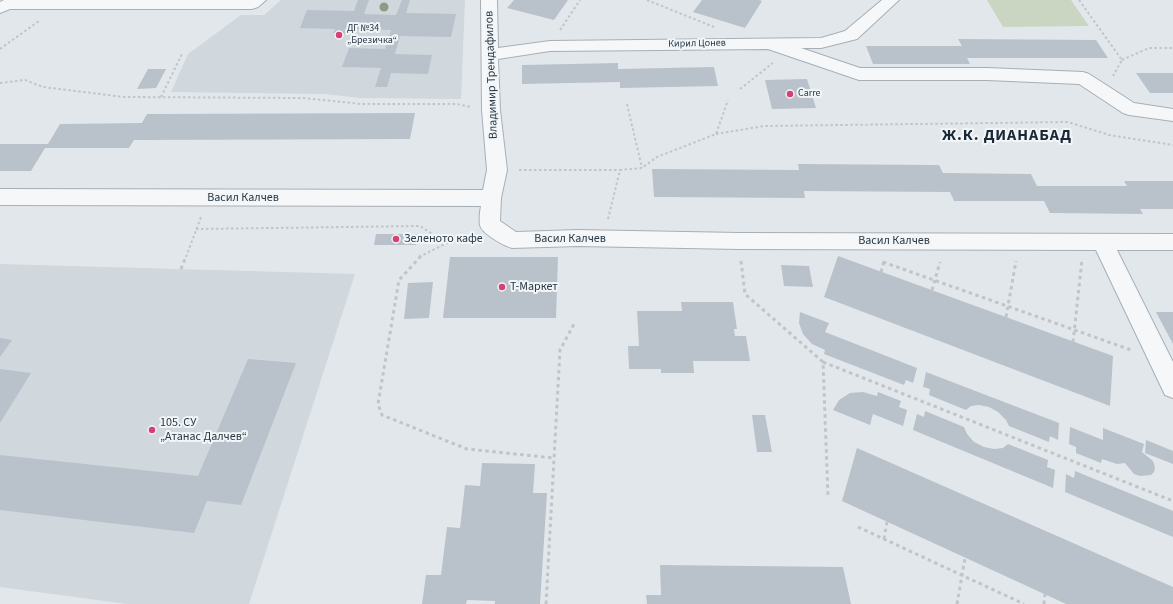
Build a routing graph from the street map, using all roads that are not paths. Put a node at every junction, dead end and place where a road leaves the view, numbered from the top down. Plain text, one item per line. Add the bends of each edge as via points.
1 (258, 0) edge
2 (489, 0) edge
3 (891, 0) edge
4 (0, 8) edge
5 (771, 44) junction
6 (490, 55) junction
7 (1173, 115) edge
8 (0, 197) edge
9 (491, 198) junction
10 (1093, 242) junction
11 (1173, 242) edge
12 (1173, 387) edge

1 - 4 street via 252,4 7,4
2 - 6 street, Владимир Трендафилов
3 - 5 street, Кирил Цонев via 851,35 821,43
5 - 6 street, Кирил Цонев via 550,46
5 - 7 street via 859,74 987,74 1083,78 1129,109
6 - 9 street, Владимир Трендафилов via 491,110 497,170
8 - 9 street, Васил Калчев
9 - 10 street, Васил Калчев via 490,224 512,240 603,238
10 - 11 street, Васил Калчев
10 - 12 street

